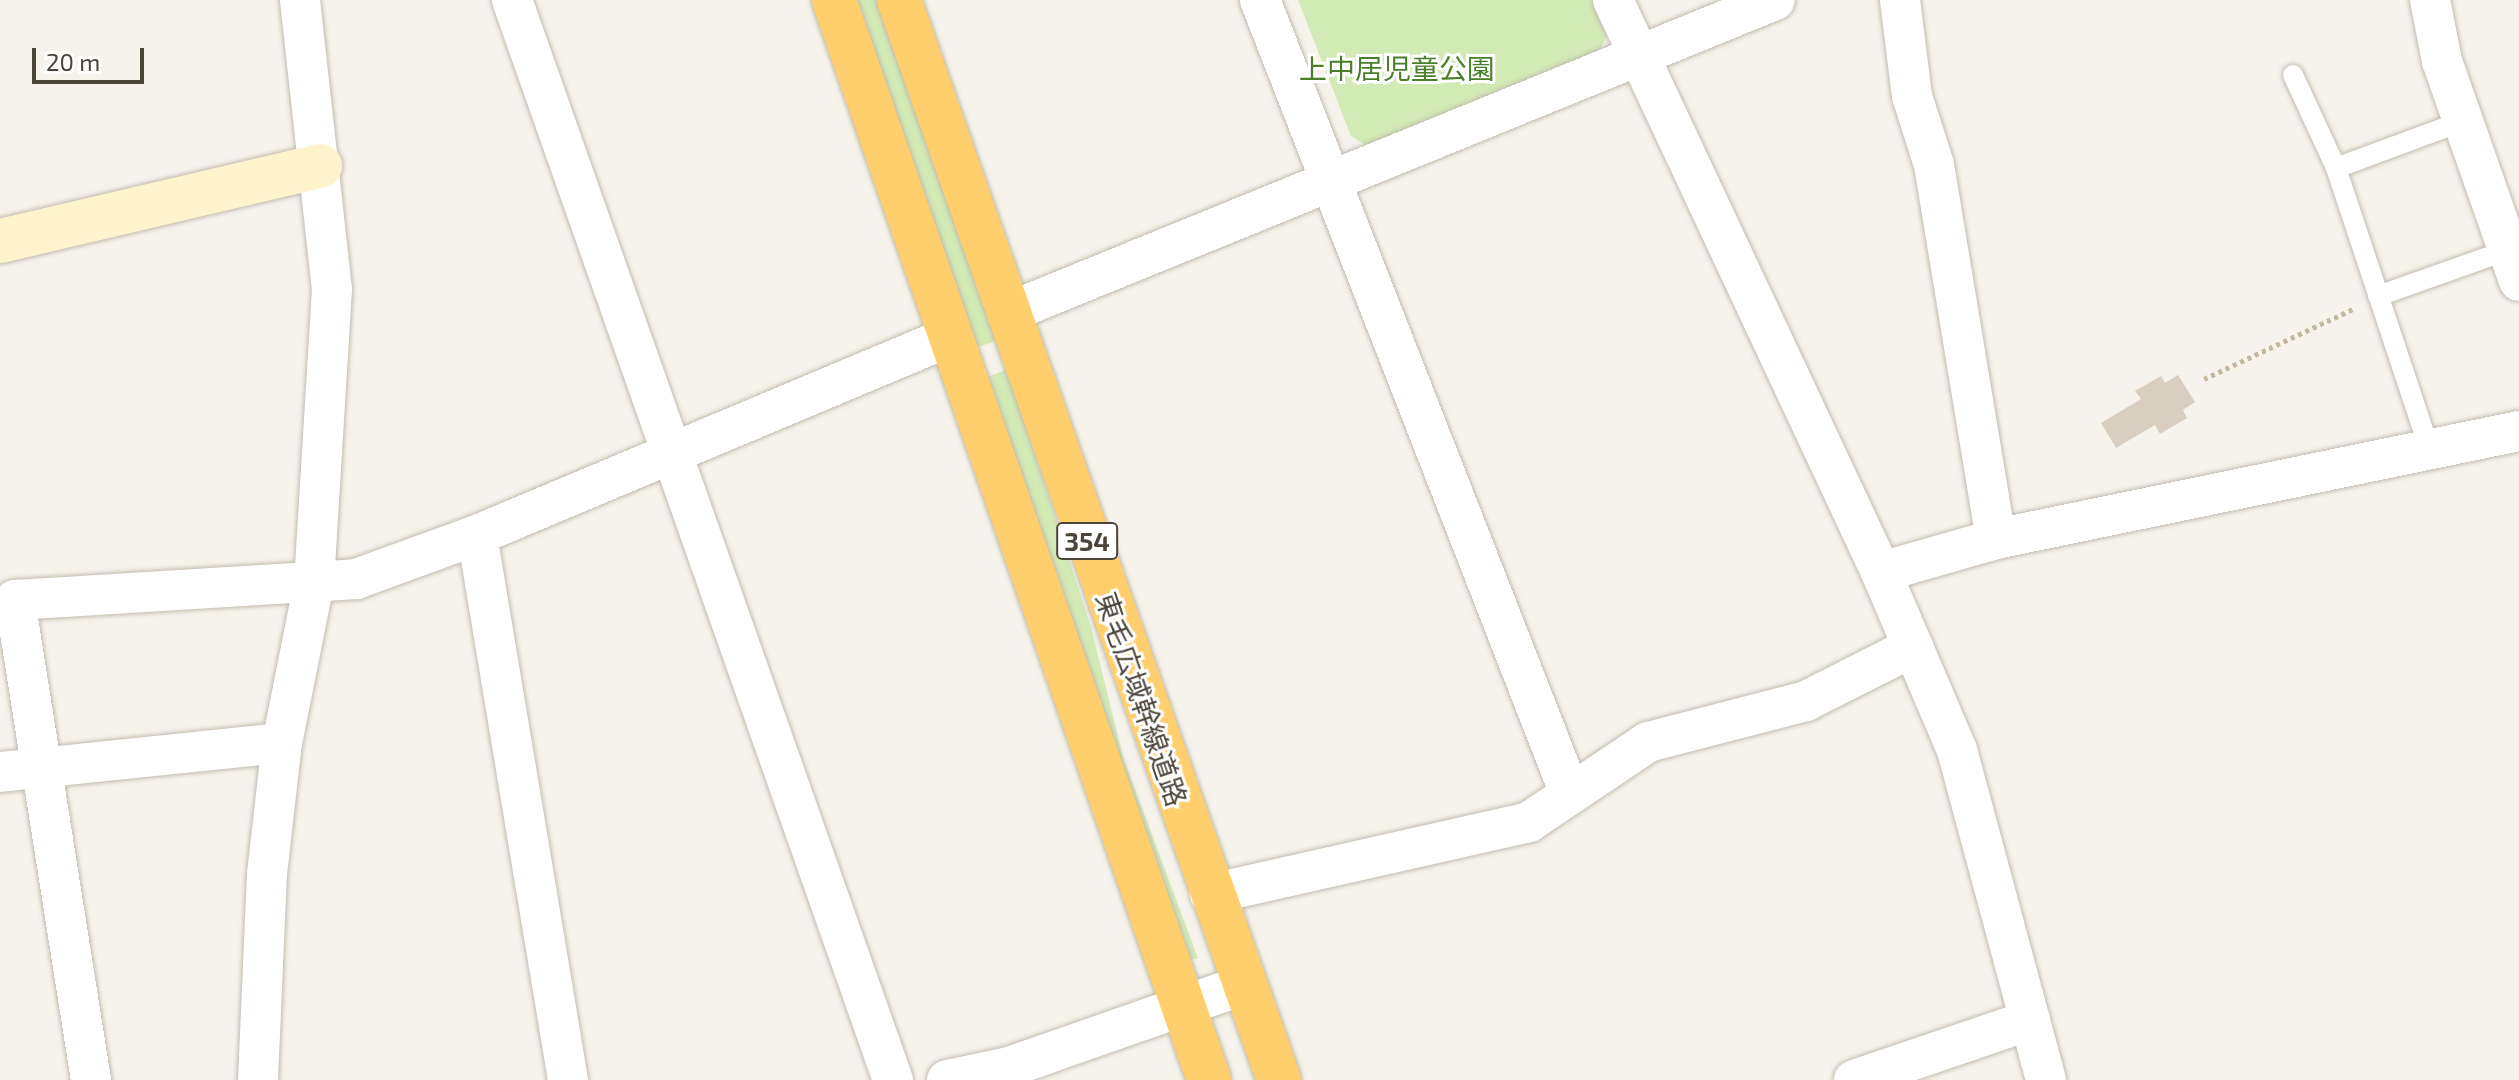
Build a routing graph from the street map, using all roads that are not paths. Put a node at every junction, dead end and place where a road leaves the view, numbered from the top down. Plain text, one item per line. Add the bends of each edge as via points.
1 (300, 0) edge
2 (512, 0) edge
3 (834, 0) edge
4 (899, 0) edge
5 (1260, 0) edge
6 (1613, 0) edge
7 (1775, 0) edge
8 (1900, 0) edge
9 (2430, 0) edge
10 (1639, 53) junction
11 (2293, 75) dead end
12 (2463, 121) junction
13 (320, 166) junction
14 (2336, 168) junction
15 (1331, 183) junction
16 (0, 241) edge
17 (2513, 265) edge
18 (2378, 296) junction
19 (1007, 313) junction
20 (951, 336) junction
21 (2519, 431) edge
22 (672, 448) junction
23 (2430, 450) junction
24 (477, 535) junction
25 (1996, 539) junction
26 (1881, 572) junction
27 (314, 583) junction
28 (1913, 647) junction
29 (282, 743) junction
30 (39, 765) junction
31 (0, 772) edge
32 (1569, 791) junction
33 (1210, 894) junction
34 (1243, 985) junction
35 (1187, 1005) junction
36 (2030, 1020) junction
37 (91, 1080) edge
38 (258, 1080) edge
39 (568, 1080) edge
40 (893, 1080) edge
41 (947, 1080) edge
42 (1209, 1080) edge
43 (1279, 1080) edge
44 (1854, 1080) edge
45 (2046, 1080) edge

1 - 13 street
2 - 22 street
3 - 20 highway, 東毛広域幹線道路 / 354
4 - 19 highway, 東毛広域幹線道路 / 354
5 - 15 street
6 - 10 street
7 - 10 street
8 - 25 street via 1912,96 1934,165
9 - 12 street via 2442,61
10 - 15 street
10 - 26 street
11 - 14 lane
12 - 14 lane
12 - 17 street
13 - 16 street
13 - 27 street via 332,290
14 - 18 lane
15 - 19 street
15 - 32 street
17 - 18 lane
18 - 23 lane
19 - 33 highway, 東毛広域幹線道路 / 354
20 - 22 street
20 - 35 highway, 東毛広域幹線道路 / 354
21 - 23 street
22 - 24 street
22 - 40 street
23 - 25 street
24 - 27 street via 356,579
24 - 39 street
25 - 26 street
26 - 28 street
27 - 29 street
27 - 30 street via 15,600
28 - 32 street via 1806,701 1648,742
28 - 36 street via 1957,750
29 - 30 street
29 - 38 street via 267,874
30 - 31 street
30 - 37 street
32 - 33 street via 1529,822
33 - 34 highway, 東毛広域幹線道路 / 354
34 - 35 street
34 - 43 highway, 東毛広域幹線道路 / 354
35 - 41 street via 1009,1067
35 - 42 highway, 東毛広域幹線道路 / 354
36 - 44 street
36 - 45 street

